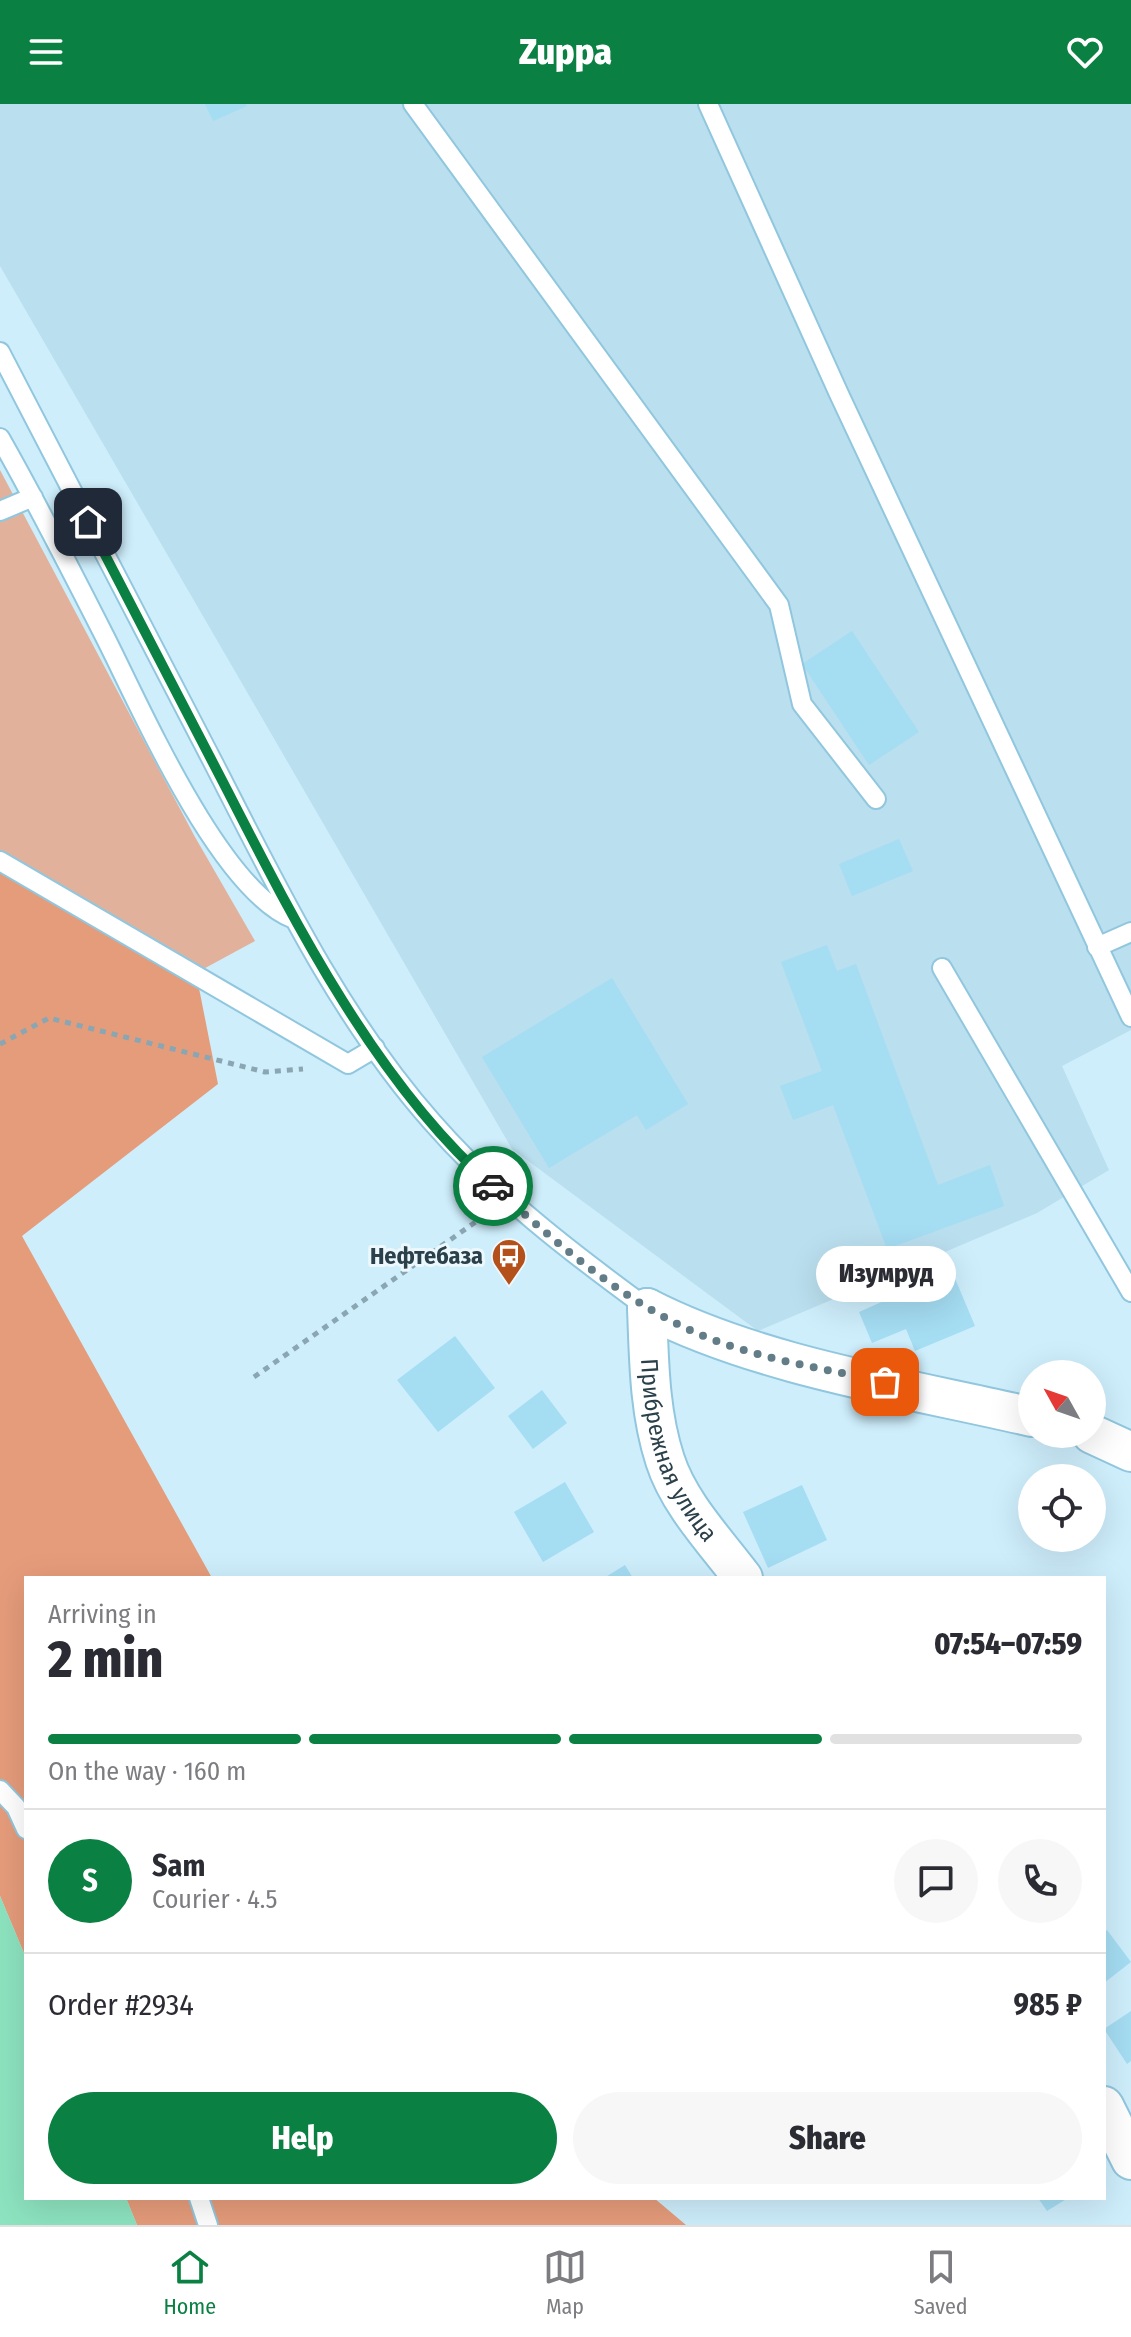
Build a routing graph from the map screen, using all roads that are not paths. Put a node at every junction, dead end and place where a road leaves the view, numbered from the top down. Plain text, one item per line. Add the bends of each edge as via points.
1 (413, 104) edge
2 (708, 104) edge
3 (0, 352) edge
4 (0, 438) edge
5 (33, 497) junction
6 (0, 511) edge
7 (876, 799) dead end
8 (0, 861) edge
9 (294, 919) junction
10 (1131, 932) edge
11 (1097, 947) junction
12 (942, 968) dead end
13 (1131, 1017) edge
14 (375, 1048) junction
15 (1131, 1292) edge
16 (647, 1308) junction
17 (1018, 1414) edge
18 (1106, 1440) edge
19 (1131, 1452) edge
20 (742, 1576) edge
21 (0, 1790) edge
22 (24, 1825) edge
23 (1106, 2110) edge
24 (1131, 2160) edge
25 (200, 2200) edge
26 (208, 2225) edge

1 - 7 lane via 779,605 802,704
2 - 11 lane
3 - 9 lane
4 - 5 lane
5 - 6 lane
5 - 9 lane via 195,813 258,897
8 - 14 lane via 348,1064
9 - 14 lane
10 - 11 lane
11 - 13 lane
12 - 15 lane
14 - 16 lane via 430,1120 507,1199
16 - 17 street via 742,1349
16 - 20 street, Прибрежная улица via 652,1402 666,1462 685,1500
18 - 19 street
21 - 22 lane
23 - 24 street
25 - 26 lane

